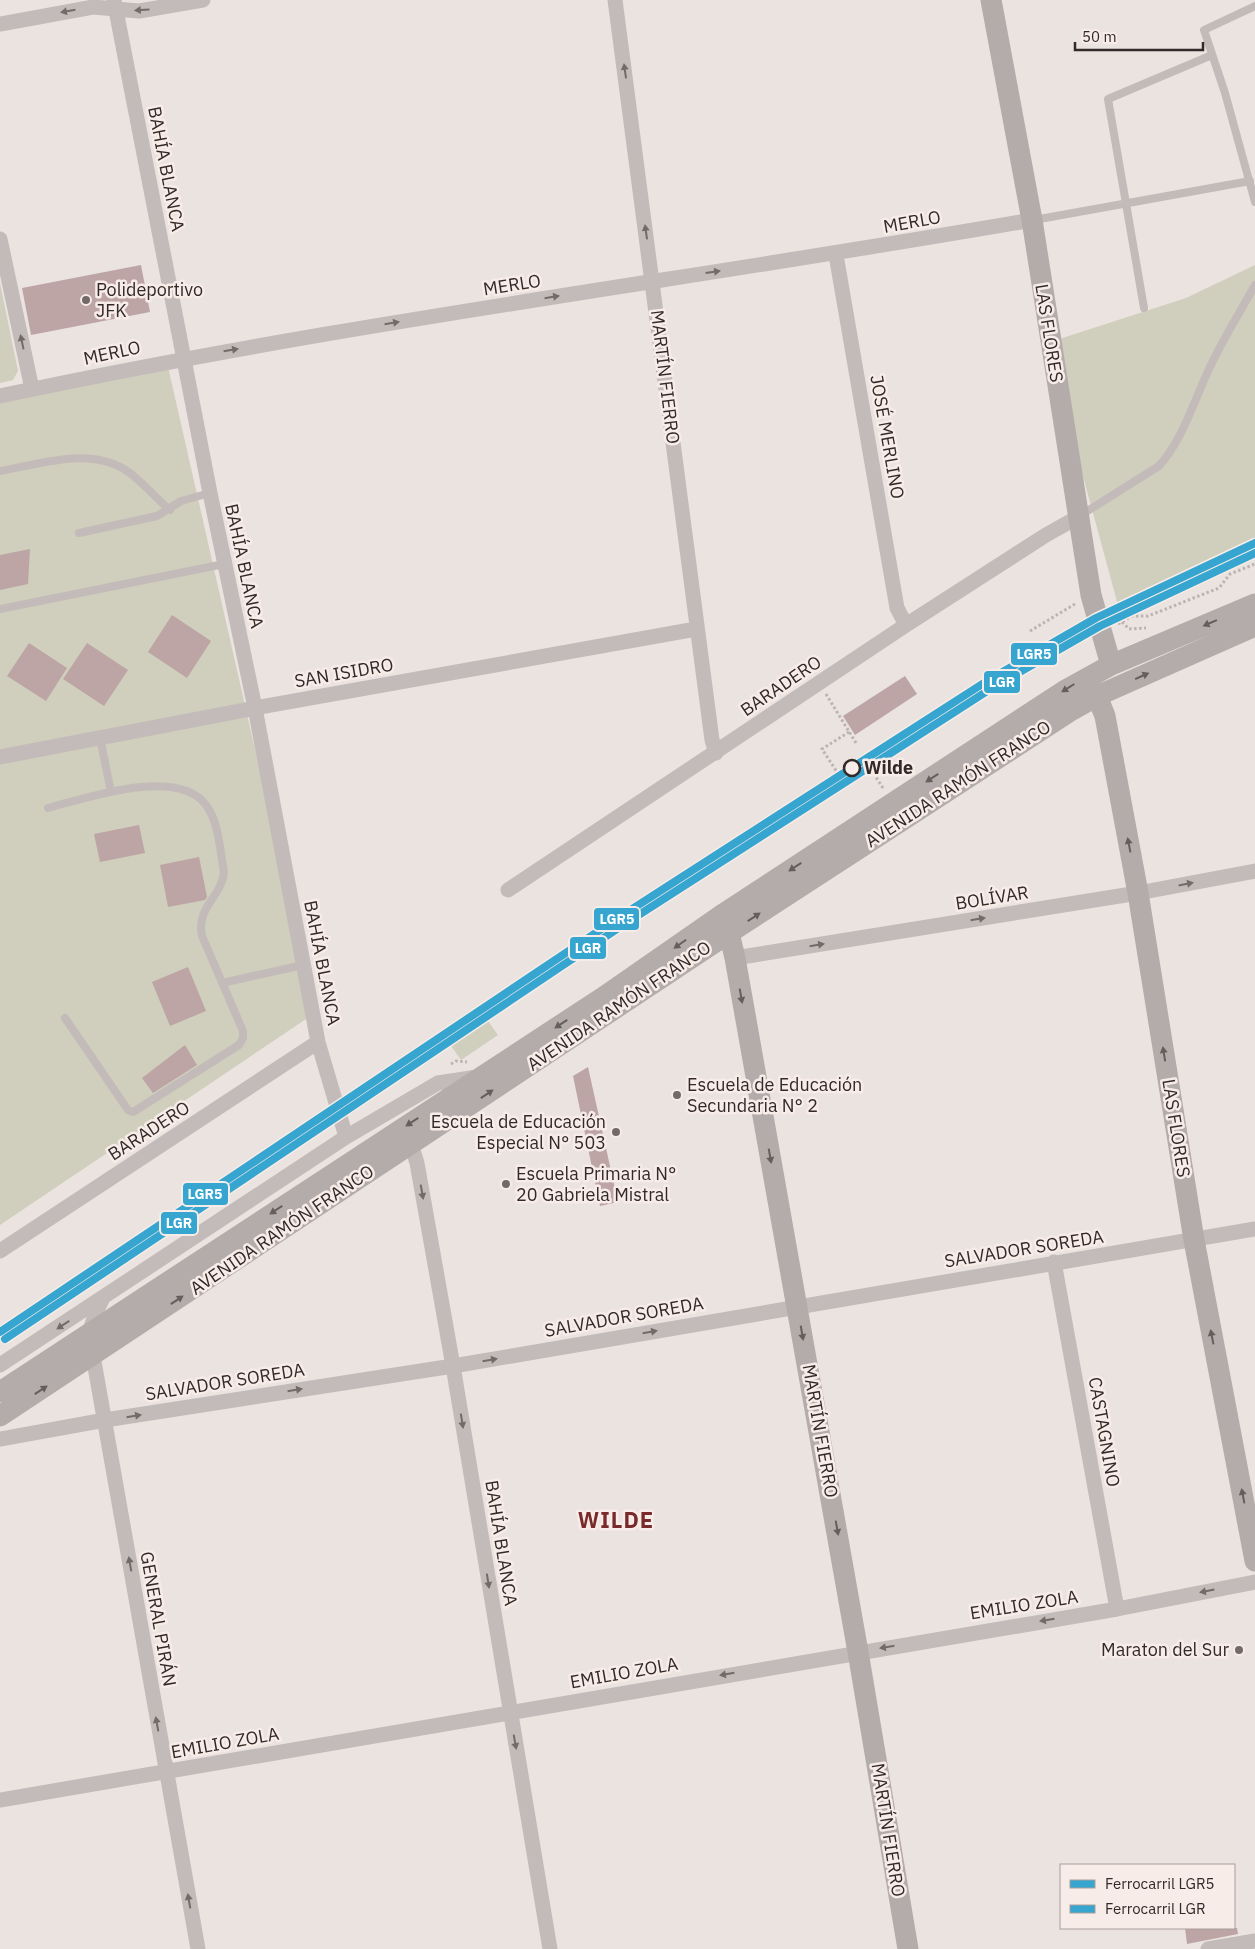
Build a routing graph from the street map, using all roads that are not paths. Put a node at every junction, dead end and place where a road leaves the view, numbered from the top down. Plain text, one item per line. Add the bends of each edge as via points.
1 (203, 0) edge
2 (615, 0) edge
3 (991, 0) edge
4 (115, 4) edge
5 (1255, 6) edge
6 (0, 24) edge
7 (1212, 55) junction
8 (1250, 181) junction
9 (1126, 202) junction
10 (1255, 202) edge
11 (1032, 220) junction
12 (0, 239) edge
13 (836, 254) junction
14 (652, 280) junction
15 (1255, 285) edge
16 (1144, 308) dead end
17 (183, 358) junction
18 (32, 389) junction
19 (0, 396) edge
20 (0, 471) edge
21 (210, 493) junction
22 (170, 510) junction
23 (1078, 517) junction
24 (79, 533) dead end
25 (224, 564) junction
26 (1255, 604) edge
27 (0, 609) edge
28 (906, 624) junction
29 (1255, 626) edge
30 (696, 629) junction
31 (1111, 665) junction
32 (1097, 696) junction
33 (254, 708) junction
34 (100, 738) junction
35 (716, 753) junction
36 (0, 757) edge
37 (111, 792) junction
38 (48, 808) dead end
39 (1255, 871) edge
40 (508, 890) dead end
41 (1138, 893) junction
42 (725, 925) junction
43 (735, 958) junction
44 (303, 965) junction
45 (222, 983) junction
46 (65, 1018) dead end
47 (318, 1042) junction
48 (477, 1069) junction
49 (346, 1137) junction
50 (411, 1144) junction
51 (1255, 1229) edge
52 (1194, 1240) junction
53 (0, 1251) edge
54 (1054, 1262) junction
55 (104, 1298) junction
56 (798, 1306) junction
57 (89, 1333) junction
58 (94, 1355) junction
59 (0, 1365) edge
60 (453, 1366) junction
61 (0, 1392) edge
62 (0, 1416) edge
63 (105, 1420) junction
64 (0, 1439) edge
65 (1255, 1561) edge
66 (1255, 1582) edge
67 (1117, 1609) junction
68 (858, 1652) junction
69 (509, 1711) junction
70 (165, 1773) junction
71 (0, 1800) edge
72 (1255, 1942) edge
73 (198, 1949) edge
74 (550, 1949) edge
75 (908, 1949) edge
76 (1208, 1949) edge

1 -> 4 street via 139,11
14 -> 2 street, MARTÍN FIERRO
3 - 11 main road, LAS FLORES
4 -> 6 street
4 - 17 street, BAHÍA BLANCA
5 - 7 lane via 1204,30
7 - 8 lane
7 - 9 lane via 1108,99
8 - 9 lane
8 - 10 lane
9 - 11 lane
9 - 16 lane
11 - 13 street, MERLO
11 - 23 main road, LAS FLORES
18 -> 12 street
14 -> 13 street, MERLO
13 - 28 street, JOSÉ MERLINO via 898,608
17 -> 14 street, MERLO
14 - 30 street, MARTÍN FIERRO
15 - 23 lane via 1211,365 1168,455 1159,466
17 - 18 street, MERLO
17 - 21 street, BAHÍA BLANCA
18 - 19 street, MERLO
20 - 22 lane via 72,458 101,460 130,473
21 - 22 lane via 181,501
21 - 25 street, BAHÍA BLANCA
22 - 24 lane
23 - 28 street, BARADERO
23 - 31 main road, LAS FLORES via 1091,594
25 - 27 lane
25 - 33 street, BAHÍA BLANCA
26 -> 31 main road, AVENIDA RAMÓN FRANCO
28 - 35 street, BARADERO
32 -> 29 main road, AVENIDA RAMÓN FRANCO
30 - 33 street, SAN ISIDRO
30 - 35 street, MARTÍN FIERRO
31 -> 42 main road, AVENIDA RAMÓN FRANCO via 1064,691
41 -> 32 main road, LAS FLORES via 1105,716
42 -> 32 main road, AVENIDA RAMÓN FRANCO
33 - 34 street, SAN ISIDRO
33 - 44 street, BAHÍA BLANCA
34 - 36 street, SAN ISIDRO
34 - 37 lane
35 - 40 street, BARADERO
37 - 38 lane
37 - 45 lane via 162,785 188,792 206,804 214,819 224,872 200,925
41 -> 39 street, BOLÍVAR
43 -> 41 street, BOLÍVAR
52 -> 41 main road, LAS FLORES
42 - 43 main road, MARTÍN FIERRO
42 -> 48 main road, AVENIDA RAMÓN FRANCO
50 -> 42 main road, AVENIDA RAMÓN FRANCO
43 -> 56 main road, MARTÍN FIERRO
44 - 45 lane
44 - 47 street, BAHÍA BLANCA
45 - 46 lane via 243,1038 238,1045 133,1112 128,1110
47 - 49 street, BAHÍA BLANCA
47 - 53 street, BARADERO
48 - 49 street via 438,1083
48 -> 57 main road, AVENIDA RAMÓN FRANCO
49 - 55 street
58 -> 50 main road, AVENIDA RAMÓN FRANCO
50 -> 60 street, BAHÍA BLANCA
51 - 52 street, SALVADOR SOREDA
52 - 54 street, SALVADOR SOREDA
65 -> 52 main road, LAS FLORES
54 - 56 street, SALVADOR SOREDA
54 - 67 street, CASTAGNINO
55 - 57 street
55 -> 59 street
60 -> 56 street, SALVADOR SOREDA
56 -> 68 main road, MARTÍN FIERRO
57 - 58 street, GENERAL PIRÁN
57 - 61 main road, AVENIDA RAMÓN FRANCO
62 -> 58 main road, AVENIDA RAMÓN FRANCO
58 - 63 street, GENERAL PIRÁN
63 -> 60 street, SALVADOR SOREDA
60 -> 69 street, BAHÍA BLANCA
63 - 64 street, SALVADOR SOREDA
70 -> 63 street, GENERAL PIRÁN
66 -> 67 street, EMILIO ZOLA
67 -> 68 street, EMILIO ZOLA
68 -> 69 street, EMILIO ZOLA
68 - 75 main road, MARTÍN FIERRO
69 - 70 street, EMILIO ZOLA
69 -> 74 street, BAHÍA BLANCA
70 - 71 street, EMILIO ZOLA
73 -> 70 street, GENERAL PIRÁN
72 - 76 street

